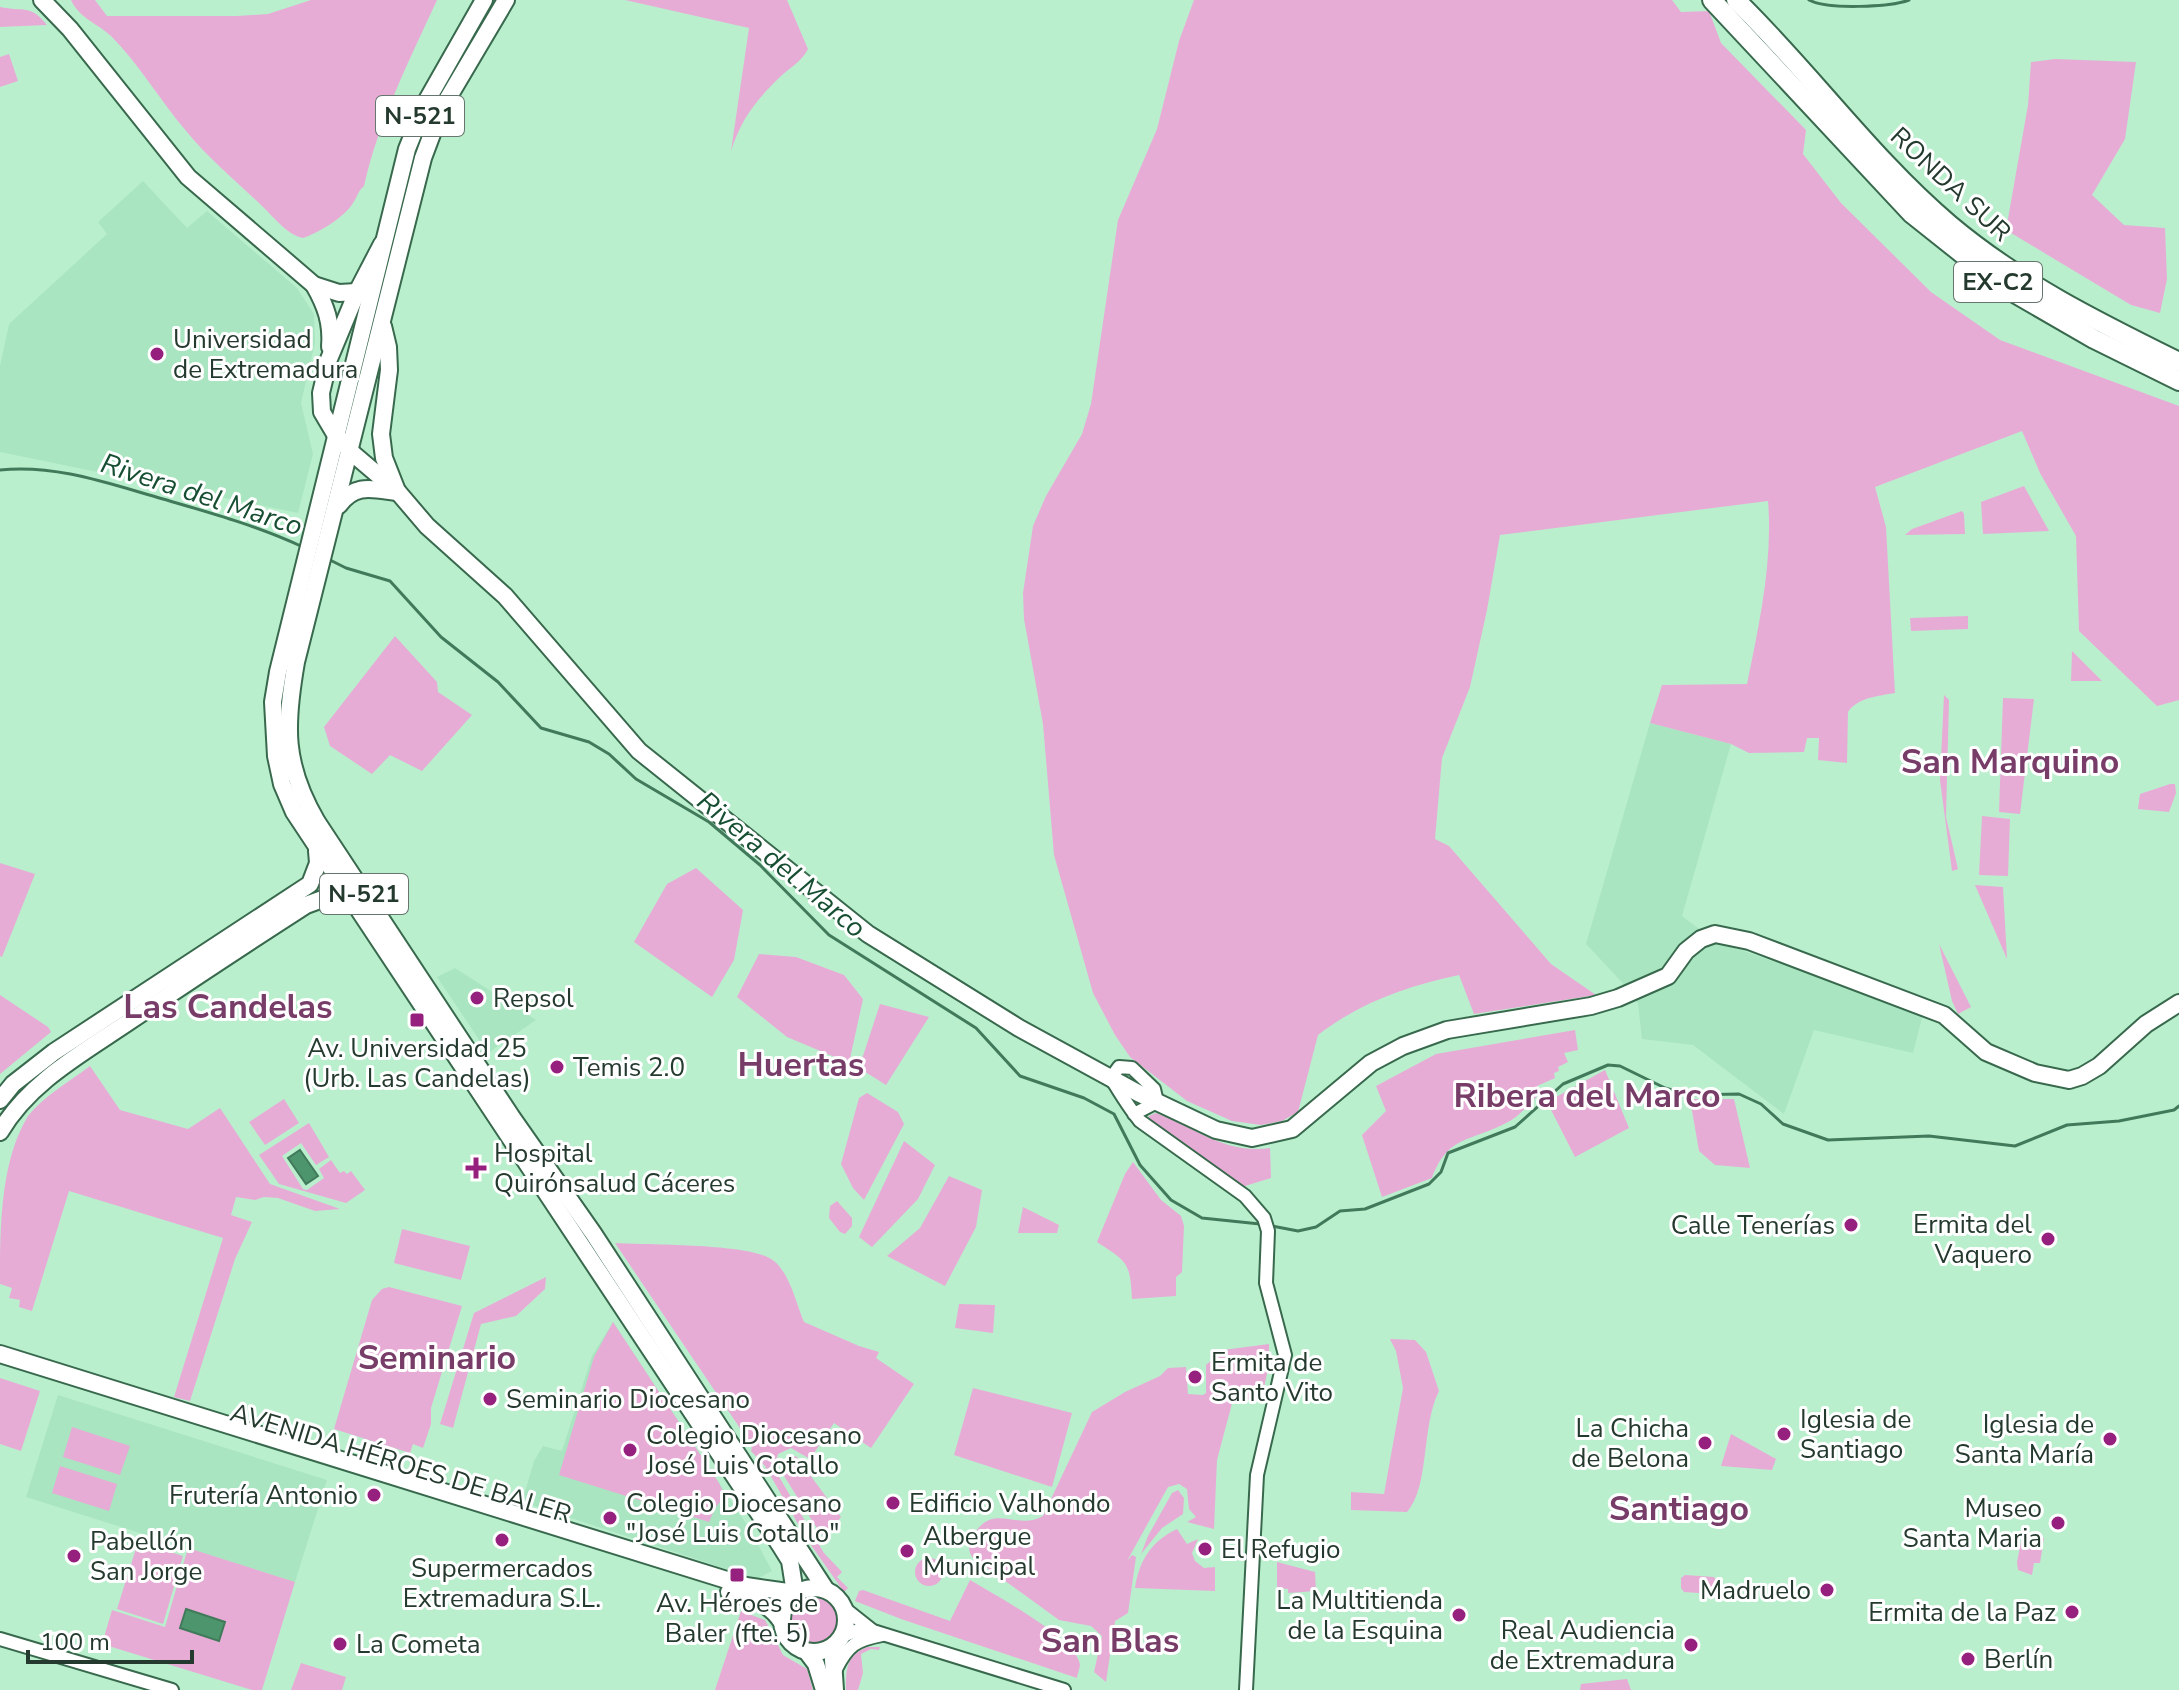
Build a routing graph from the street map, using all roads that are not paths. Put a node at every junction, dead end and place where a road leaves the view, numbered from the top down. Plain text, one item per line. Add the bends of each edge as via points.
1 (42, 0) edge
2 (59, 0) edge
3 (484, 0) edge
4 (506, 0) edge
5 (1712, 0) edge
6 (1736, 0) edge
7 (70, 29) junction
8 (1852, 138) junction
9 (382, 244) junction
10 (314, 285) junction
11 (357, 292) junction
12 (347, 317) junction
13 (382, 323) junction
14 (363, 331) junction
15 (376, 346) junction
16 (358, 350) junction
17 (329, 359) junction
18 (2179, 362) edge
19 (389, 370) junction
20 (2179, 381) edge
21 (386, 403) junction
22 (322, 412) junction
23 (355, 433) junction
24 (335, 434) junction
25 (381, 434) junction
26 (351, 452) junction
27 (329, 459) junction
28 (364, 465) junction
29 (398, 492) junction
30 (348, 493) junction
31 (335, 513) junction
32 (317, 851) junction
33 (349, 898) junction
34 (2179, 1003) edge
35 (1111, 1078) junction
36 (0, 1100) edge
37 (1146, 1108) junction
38 (0, 1132) edge
39 (0, 1354) edge
40 (0, 1362) edge
41 (782, 1549) junction
42 (762, 1589) junction
43 (826, 1590) junction
44 (795, 1593) junction
45 (844, 1608) junction
46 (781, 1621) junction
47 (879, 1632) junction
48 (0, 1639) edge
49 (839, 1640) junction
50 (807, 1652) junction
51 (829, 1683) edge
52 (172, 1690) edge
53 (1064, 1690) edge
54 (1246, 1690) edge

1 - 7 main road
2 - 7 main road
3 - 9 main road, N-521 via 426,102 407,149
4 - 13 main road, N-521 via 441,110 423,158
5 - 8 highway, EX-C2
6 - 8 highway, EX-C2 via 1765,28
7 - 10 main road via 188,177
8 - 18 highway, RONDA SUR / EX-C2 via 2008,270
8 - 20 highway, RONDA SUR / EX-C2 via 1912,214 2004,287
9 - 11 main road
9 - 14 main road, N-521
10 - 11 main road
10 - 12 main road
10 - 17 main road via 327,307 332,331
11 - 12 main road
12 - 14 main road
12 - 17 main road
13 - 15 main road, N-521
13 - 19 main road
14 - 15 main road
14 - 16 main road, N-521
15 - 16 main road
15 - 19 main road
15 - 23 main road, N-521
16 - 17 main road
16 - 24 main road, N-521
17 - 22 main road
19 - 21 main road
21 - 23 main road via 375,422
21 - 25 main road
22 - 24 main road
22 - 27 main road
23 - 24 main road
23 - 26 main road, N-521
24 - 26 main road
24 - 27 main road, N-521
25 - 28 main road
25 - 29 main road
26 - 28 main road
26 - 31 main road, N-521
27 - 32 main road, N-521 via 278,672 273,728 282,784
28 - 29 main road
28 - 30 main road
29 - 30 main road
29 - 35 main road via 427,526 505,596 657,766 868,934
30 - 31 main road
31 - 43 main road, N-521 via 287,711 288,743 304,799
32 - 33 main road
32 - 36 main road via 310,884 54,1052
33 - 38 main road via 328,897 306,905 156,1004 39,1084
33 - 41 main road, N-521
34 - 37 main road via 2099,1066 2069,1080 2035,1073 1986,1052 1944,1015 1749,941 1715,934 1686,951 1668,976 1618,998 1447,1030 1403,1046 1371,1063 1292,1129 1276,1134 1252,1138
35 - 37 main road
35 - 37 street
37 - 54 street via 1147,1126 1245,1196 1268,1231 1266,1283 1285,1355 1257,1475
39 - 42 main road, AVENIDA HÉROES DE BALER
40 - 46 main road, AVENIDA HÉROES DE BALER via 766,1604
41 - 42 main road via 783,1573
41 - 44 main road, N-521 via 790,1561
42 - 44 main road, AVENIDA HÉROES DE BALER
43 - 44 main road
43 - 45 main road
44 - 46 main road
45 - 47 street
45 - 49 main road via 846,1624
46 - 50 main road via 792,1644
47 - 49 street via 855,1631
47 - 51 street via 847,1649
47 - 53 street
48 - 52 street
49 - 50 main road
49 - 51 main road
50 - 51 main road

